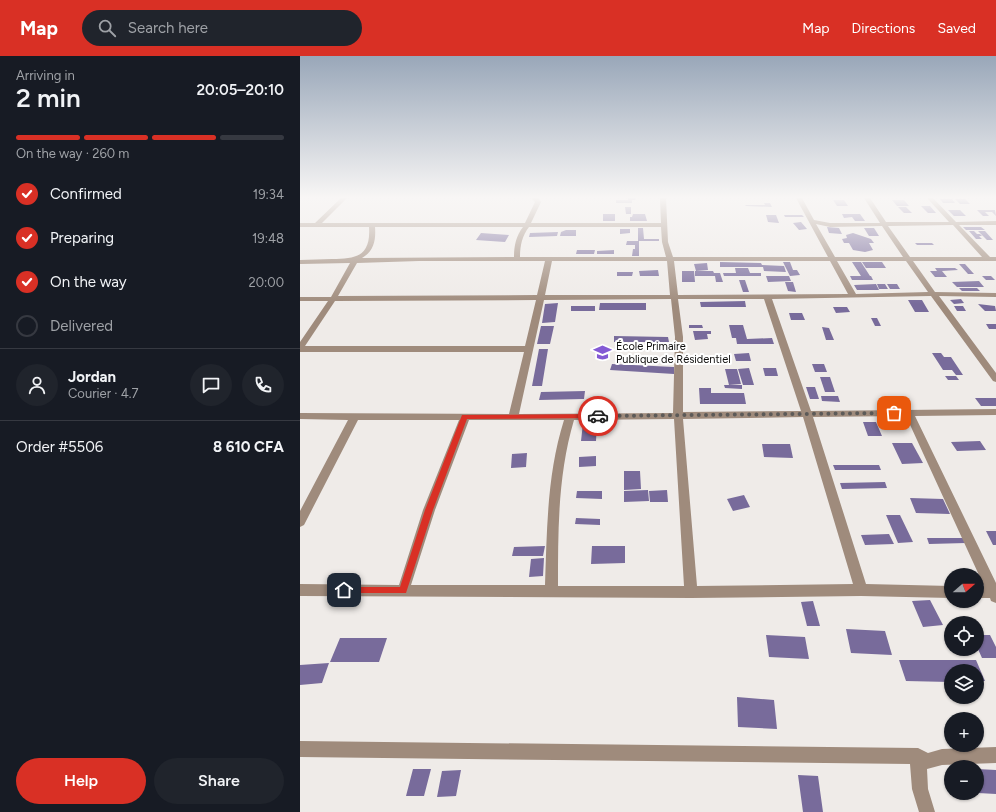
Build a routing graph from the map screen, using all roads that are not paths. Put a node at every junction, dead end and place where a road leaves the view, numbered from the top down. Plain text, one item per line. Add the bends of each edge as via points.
1 (373, 233) edge
2 (522, 233) edge
3 (664, 233) edge
4 (819, 233) edge
5 (889, 233) edge
6 (962, 233) edge
7 (833, 259) junction
8 (988, 259) junction
9 (996, 259) edge
10 (355, 260) junction
11 (517, 260) junction
12 (549, 260) junction
13 (670, 260) junction
14 (908, 260) junction
15 (300, 262) edge
16 (933, 294) junction
17 (996, 295) edge
18 (542, 296) junction
19 (767, 296) junction
20 (853, 296) junction
21 (675, 297) junction
22 (300, 299) edge
23 (333, 299) junction
24 (300, 348) edge
25 (529, 349) junction
26 (996, 378) edge
27 (996, 412) edge
28 (909, 413) junction
29 (678, 414) junction
30 (807, 414) junction
31 (300, 416) edge
32 (513, 416) junction
33 (355, 417) junction
34 (465, 417) junction
35 (570, 417) junction
36 (300, 522) edge
37 (300, 590) edge
38 (862, 590) junction
39 (403, 591) junction
40 (551, 591) junction
41 (691, 592) junction
42 (944, 592) edge
43 (984, 593) edge
44 (995, 594) edge
45 (300, 749) edge
46 (996, 755) edge
47 (918, 756) junction
48 (926, 812) edge

1 - 10 street via 367,252
2 - 11 street
3 - 13 street
4 - 7 street
5 - 14 street
6 - 8 street
7 - 13 street
7 - 14 street
7 - 20 street
8 - 9 street
8 - 14 street
10 - 11 street
10 - 15 street
10 - 23 street
11 - 12 street
12 - 13 street
12 - 18 street
13 - 21 street
14 - 16 street
16 - 17 street
16 - 20 street
16 - 26 street
18 - 21 street
18 - 23 street
18 - 25 street
19 - 20 street
19 - 21 street
19 - 30 street
21 - 29 street via 679,337
22 - 23 street
23 - 24 street
24 - 25 street
25 - 32 street
27 - 28 street
28 - 30 street
28 - 44 street
29 - 30 street
29 - 35 street
29 - 41 street
30 - 38 street
31 - 33 street
32 - 34 street
32 - 35 street
33 - 34 street
33 - 36 street
34 - 39 street via 429,510
35 - 40 street via 558,457 555,482
37 - 39 street
38 - 41 street
38 - 42 street
39 - 40 street
40 - 41 street
43 - 44 street
45 - 47 street
46 - 47 street via 942,757 926,761
47 - 48 street via 920,789

